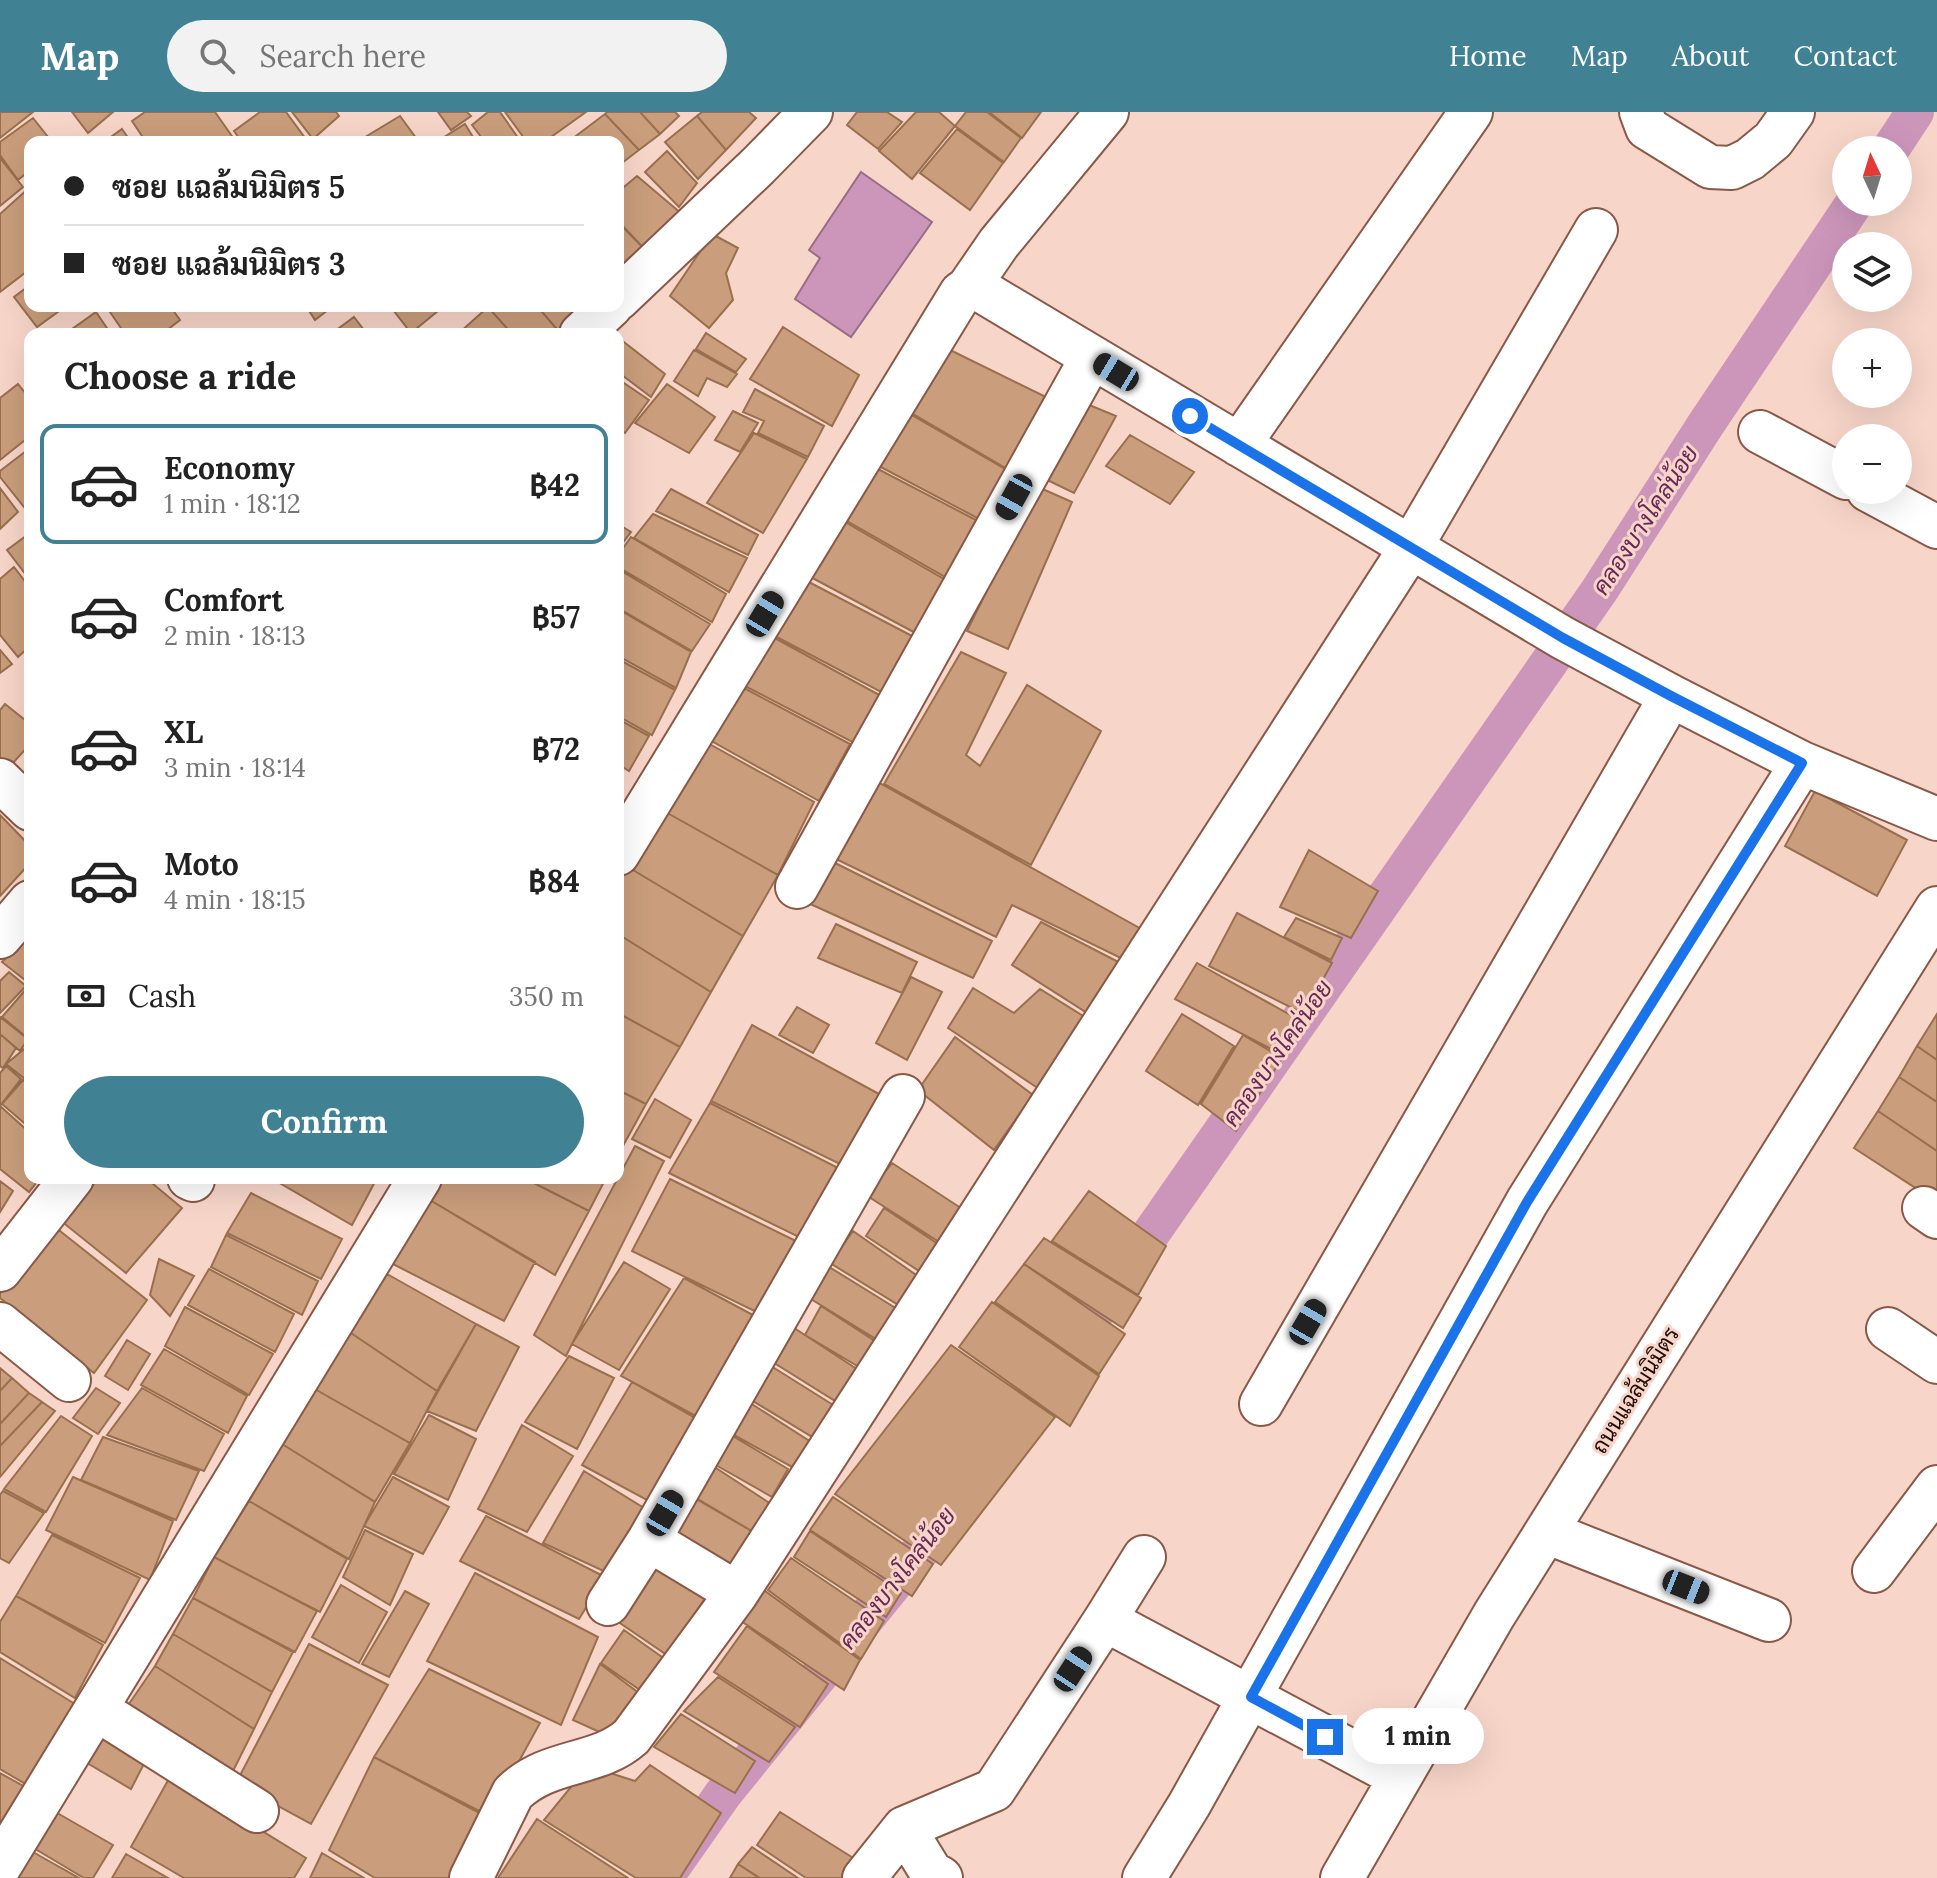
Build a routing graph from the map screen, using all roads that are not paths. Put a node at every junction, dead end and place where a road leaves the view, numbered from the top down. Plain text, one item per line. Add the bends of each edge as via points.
1 (811, 112) edge
2 (1107, 112) edge
3 (1471, 112) edge
4 (1641, 112) edge
5 (1793, 112) edge
6 (1596, 230) dead end
7 (968, 288) junction
8 (624, 293) edge
9 (605, 312) edge
10 (587, 328) edge
11 (1092, 357) junction
12 (1760, 432) dead end
13 (1239, 445) junction
14 (1832, 471) edge
15 (1894, 504) edge
16 (1937, 527) edge
17 (1411, 547) junction
18 (1671, 696) junction
19 (1802, 763) junction
20 (0, 780) edge
21 (24, 803) edge
22 (1937, 819) edge
23 (624, 844) edge
24 (797, 887) dead end
25 (1937, 908) edge
26 (24, 909) edge
27 (0, 937) edge
28 (903, 1096) dead end
29 (67, 1184) edge
30 (416, 1184) edge
31 (0, 1270) edge
32 (0, 1324) edge
33 (1888, 1329) dead end
34 (1937, 1362) edge
35 (69, 1380) dead end
36 (1261, 1404) dead end
37 (1937, 1487) edge
38 (1546, 1532) junction
39 (649, 1540) junction
40 (1144, 1557) dead end
41 (1874, 1571) dead end
42 (737, 1593) junction
43 (608, 1604) dead end
44 (1105, 1620) junction
45 (1769, 1620) dead end
46 (1251, 1697) junction
47 (96, 1709) junction
48 (1400, 1777) junction
49 (257, 1811) dead end
50 (904, 1828) junction
51 (0, 1866) edge
52 (471, 1878) edge
53 (864, 1878) edge
54 (941, 1878) edge
55 (1144, 1878) edge
56 (1342, 1878) edge

1 - 8 street
2 - 7 street
3 - 13 street
4 - 5 street via 1647,128 1672,144 1710,167 1732,168 1773,140
6 - 17 street
7 - 11 street via 975,287
7 - 23 street
9 - 10 street
11 - 13 street
11 - 24 street
12 - 14 street
13 - 17 street
15 - 16 street
17 - 18 street
17 - 42 street
18 - 19 street
18 - 36 street
19 - 22 street
19 - 46 street via 1527,1202
20 - 21 street
25 - 38 street, ถนนแฉล้มนิมิตร
26 - 27 street
28 - 39 street
29 - 31 street
30 - 47 street
32 - 35 street
33 - 34 street
37 - 41 street
38 - 45 street
38 - 48 street, ถนนแฉล้มนิมิตร
39 - 42 street
39 - 43 street
40 - 44 street
42 - 52 street via 625,1743 540,1773 513,1793
44 - 46 street
44 - 50 street via 994,1790
46 - 48 street
46 - 55 street
47 - 49 street
47 - 51 street
48 - 56 street, ถนนแฉล้มนิมิตร
50 - 53 street
50 - 54 street via 931,1872

